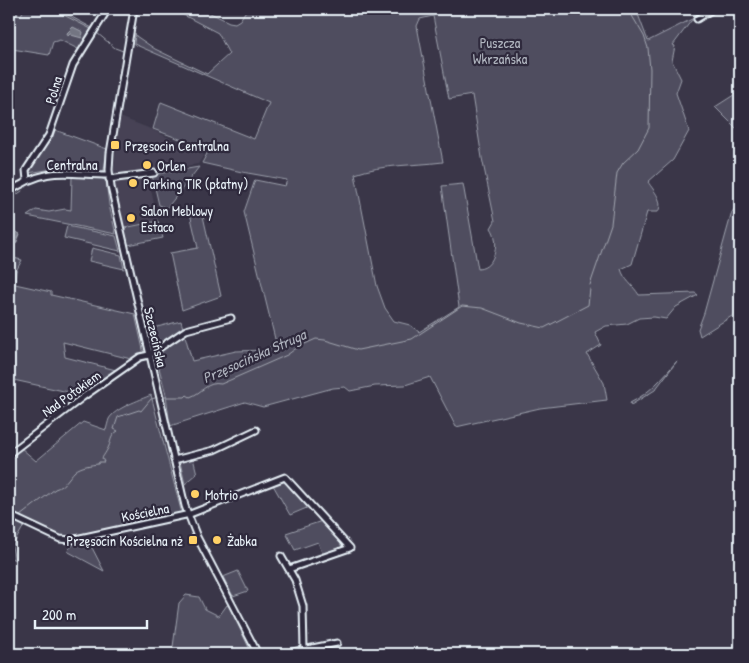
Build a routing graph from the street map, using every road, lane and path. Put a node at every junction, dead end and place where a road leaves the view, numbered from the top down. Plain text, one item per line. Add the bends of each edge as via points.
1 (108, 9) edge
2 (134, 9) edge
3 (713, 9) edge
4 (697, 19) dead end
5 (154, 173) dead end
6 (109, 177) junction
7 (27, 180) junction
8 (9, 192) edge
9 (231, 318) dead end
10 (149, 355) junction
11 (256, 430) dead end
12 (9, 454) edge
13 (174, 460) junction
14 (9, 515) edge
15 (188, 515) junction
16 (281, 556) dead end
17 (289, 569) junction
18 (337, 642) dead end
19 (304, 649) junction
20 (258, 654) edge
21 (283, 654) edge

1 - 7 street, Polna via 71,70 49,135 26,170
2 - 6 street, Szczecińska via 110,150
3 - 4 street
5 - 6 street, Centralna
6 - 7 street, Centralna via 57,173
6 - 10 street, Szczecińska
7 - 8 street, Centralna
9 - 10 street, Nad Potokiem via 186,330
10 - 12 street, Nad Potokiem via 140,357 83,397
10 - 13 street, Szczecińska
11 - 13 street via 214,450
13 - 15 street, Szczecińska
14 - 15 street, Kościelna via 65,540
15 - 17 street, Kościelna via 285,478 350,548
15 - 20 street, Szczecińska
16 - 17 street
17 - 19 street via 303,606
18 - 19 street
19 - 21 street

